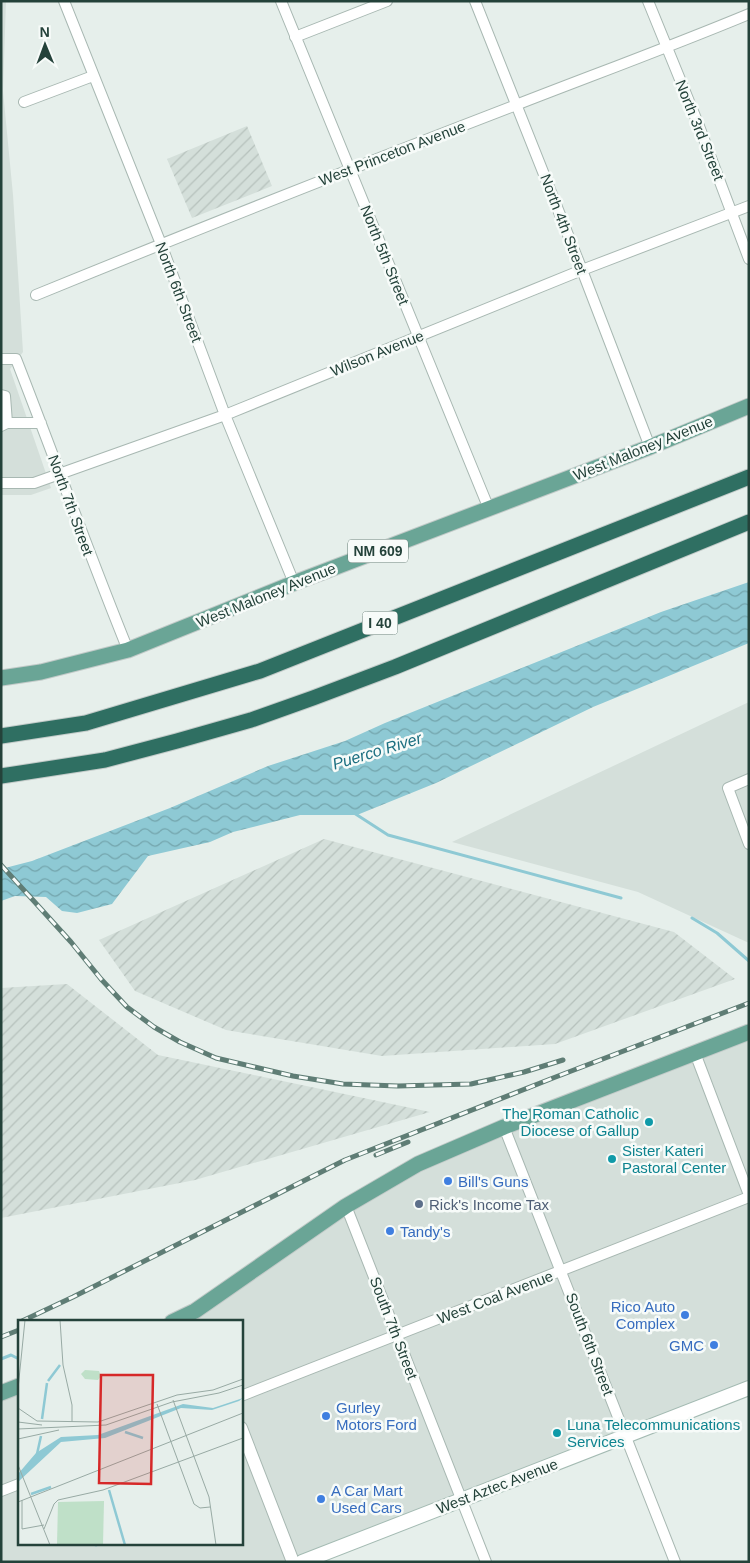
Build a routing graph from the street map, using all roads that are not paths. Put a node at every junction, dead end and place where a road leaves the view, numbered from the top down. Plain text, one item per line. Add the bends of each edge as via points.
1 (64, 1) edge
2 (282, 1) edge
3 (386, 1) edge
4 (475, 1) edge
5 (648, 1) edge
6 (749, 14) edge
7 (295, 37) junction
8 (666, 48) junction
9 (93, 76) junction
10 (24, 102) dead end
11 (517, 105) junction
12 (351, 169) junction
13 (749, 206) edge
14 (733, 213) junction
15 (161, 244) junction
16 (749, 259) edge
17 (582, 270) junction
18 (36, 295) dead end
19 (418, 336) junction
20 (1, 359) edge
21 (1, 394) edge
22 (749, 406) edge
23 (225, 415) junction
24 (41, 422) junction
25 (4, 424) edge
26 (650, 447) junction
27 (61, 475) junction
28 (749, 477) edge
29 (1, 483) edge
30 (488, 509) junction
31 (749, 522) edge
32 (294, 583) junction
33 (128, 650) junction
34 (1, 678) edge
35 (1, 736) edge
36 (1, 776) edge
37 (749, 779) edge
38 (749, 844) edge
39 (749, 1032) edge
40 (695, 1053) junction
41 (504, 1127) junction
42 (749, 1196) edge
43 (346, 1206) junction
44 (561, 1271) junction
45 (197, 1316) edge
46 (180, 1320) edge
47 (397, 1335) junction
48 (18, 1386) edge
49 (749, 1388) edge
50 (1, 1393) edge
51 (242, 1396) edge
52 (242, 1431) edge
53 (625, 1436) junction
54 (18, 1484) edge
55 (1, 1491) edge
56 (461, 1500) junction
57 (293, 1562) edge
58 (302, 1562) edge
59 (486, 1562) edge
60 (675, 1562) edge

1 - 9 street, North 6th Street
2 - 7 street, North 5th Street
3 - 7 street
4 - 11 street, North 4th Street
5 - 8 street, North 3rd Street
6 - 8 street, West Princeton Avenue
7 - 12 street, North 5th Street
8 - 11 street, West Princeton Avenue
8 - 14 street, North 3rd Street
9 - 10 street
9 - 15 street, North 6th Street
11 - 12 street, West Princeton Avenue
11 - 17 street, North 4th Street
12 - 15 street, West Princeton Avenue
12 - 19 street, North 5th Street
13 - 14 street, Wilson Avenue
14 - 16 street, North 3rd Street
14 - 17 street, Wilson Avenue
15 - 18 street, West Princeton Avenue
15 - 23 street, North 6th Street
17 - 19 street, Wilson Avenue
17 - 26 street, North 4th Street
19 - 23 street, Wilson Avenue
19 - 30 street, North 5th Street
20 - 24 street, North 7th Street via 16,359
21 - 25 street via 5,396
22 - 26 main road, West Maloney Avenue / NM 609
23 - 27 street, Wilson Avenue
23 - 32 street, North 6th Street
24 - 25 street
24 - 27 street, North 7th Street
26 - 30 main road, West Maloney Avenue / NM 609
27 - 29 street, Wilson Avenue via 34,483
27 - 33 street, North 7th Street
28 - 35 highway, I 40 via 260,671 86,723
30 - 32 main road, West Maloney Avenue / NM 609
31 - 36 highway via 395,667 251,720 105,760
32 - 33 main road, West Maloney Avenue / NM 609
33 - 34 main road, West Maloney Avenue / NM 609 via 41,672
37 - 38 street via 728,788
39 - 40 main road
40 - 41 main road
40 - 42 street
41 - 43 main road via 418,1164
41 - 44 street, South 6th Street
42 - 44 street, West Coal Avenue
43 - 45 main road
43 - 47 street, South 7th Street
44 - 47 street, West Coal Avenue
44 - 53 street, South 6th Street
45 - 46 main road
47 - 51 street, West Coal Avenue
47 - 56 street, South 7th Street
48 - 50 main road
49 - 53 main road, West Aztec Avenue
52 - 57 street
53 - 56 main road, West Aztec Avenue
53 - 60 street, South 6th Street
54 - 55 street
56 - 58 main road, West Aztec Avenue
56 - 59 street, South 7th Street

